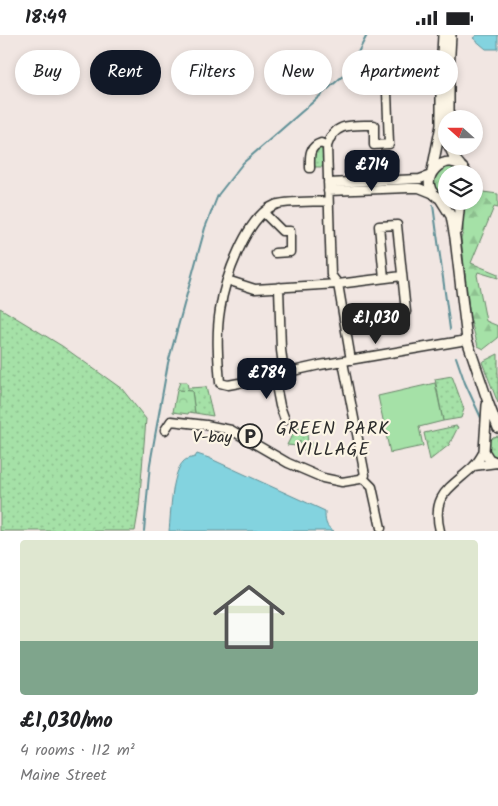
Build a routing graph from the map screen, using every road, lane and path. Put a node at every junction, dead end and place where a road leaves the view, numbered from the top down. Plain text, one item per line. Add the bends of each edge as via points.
1 (443, 35) edge
2 (451, 35) edge
3 (387, 95) edge
4 (449, 110) edge
5 (327, 146) junction
6 (440, 165) edge
7 (458, 165) edge
8 (438, 167) edge
9 (310, 168) dead end
10 (432, 173) junction
11 (328, 187) junction
12 (438, 195) edge
13 (438, 196) edge
14 (328, 201) junction
15 (448, 210) edge
16 (459, 210) edge
17 (264, 213) junction
18 (455, 238) junction
19 (275, 253) dead end
20 (402, 276) junction
21 (384, 278) junction
22 (227, 280) junction
23 (338, 284) junction
24 (279, 287) junction
25 (376, 317) dead end
26 (467, 340) junction
27 (347, 361) junction
28 (284, 373) junction
29 (274, 375) junction
30 (488, 402) junction
31 (285, 420) dead end
32 (498, 428) edge
33 (166, 430) dead end
34 (498, 433) edge
35 (485, 447) junction
36 (498, 463) edge
37 (474, 466) junction
38 (363, 478) junction
39 (381, 528) dead end
40 (440, 531) edge

1 - 10 street via 441,125
2 - 4 street
3 - 5 street via 389,144 374,145 374,125 366,125 338,129 330,136
5 - 9 street via 321,143 312,149
5 - 11 street
6 - 7 street via 448,162
8 - 10 street
10 - 11 street via 420,179
10 - 12 street via 430,185
11 - 13 street via 419,188
11 - 14 street
14 - 17 street via 276,204
14 - 23 street via 331,275
15 - 18 street
16 - 18 street
17 - 19 street via 282,231 290,231 290,252
17 - 22 street via 241,244
18 - 26 street
20 - 21 street
20 - 21 street via 397,225 379,226
20 - 25 street via 406,311
21 - 23 street
22 - 24 street via 255,289
22 - 29 street via 218,332 220,383 228,385
23 - 24 street
23 - 27 street
24 - 28 street
26 - 27 street
26 - 30 street
27 - 28 street
27 - 38 street
28 - 29 street
29 - 31 street
30 - 32 street
30 - 35 street
33 - 38 street via 171,421 223,427 288,463 323,478 342,482
34 - 35 street via 491,435
35 - 36 street via 489,459
35 - 37 street
36 - 37 street
37 - 40 street via 439,500
38 - 39 street via 372,487

